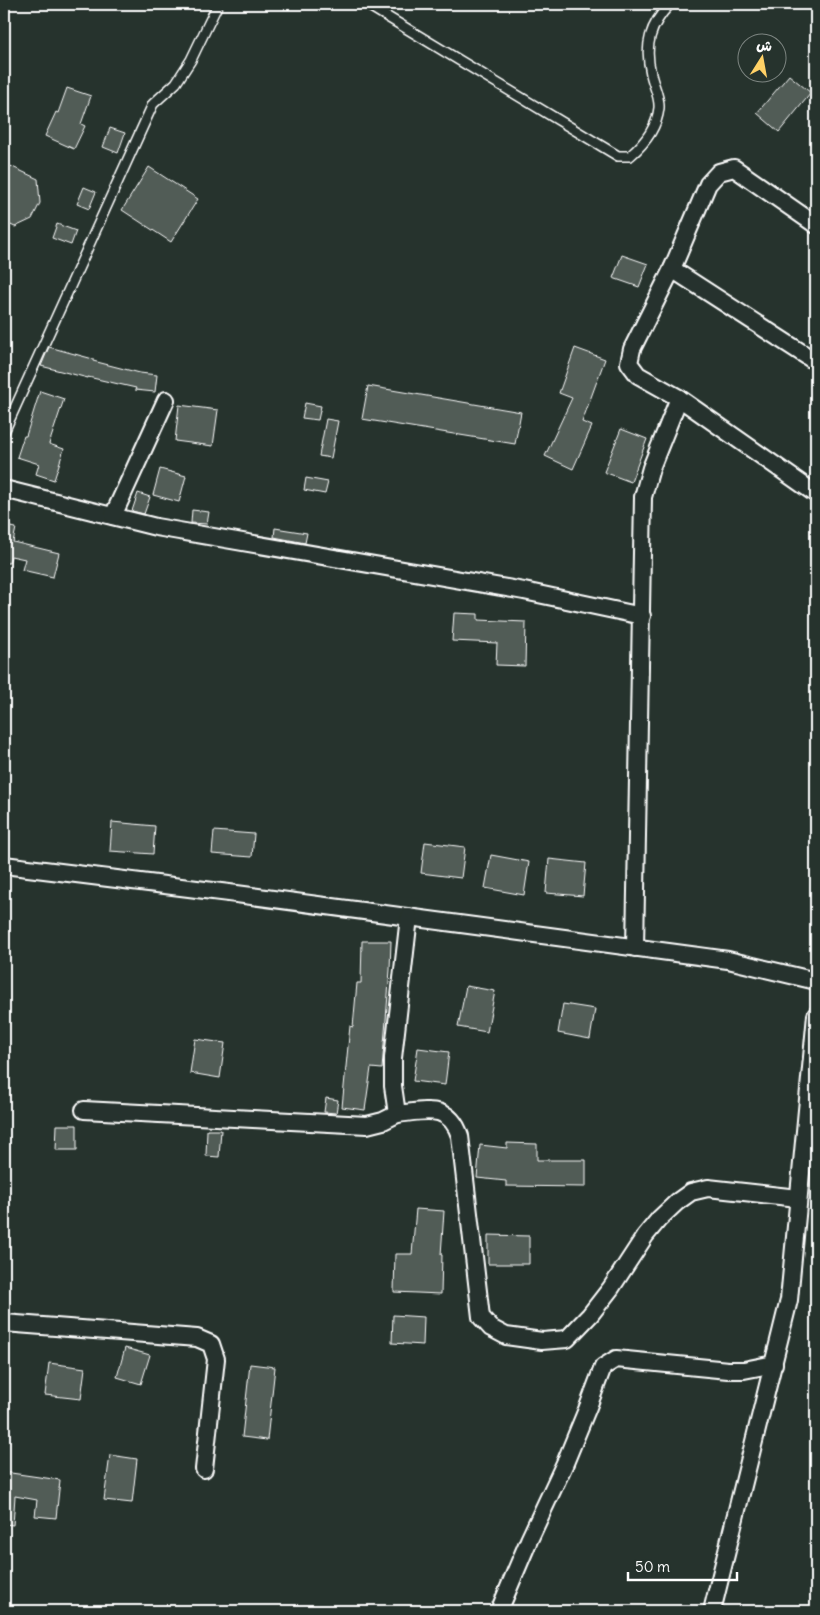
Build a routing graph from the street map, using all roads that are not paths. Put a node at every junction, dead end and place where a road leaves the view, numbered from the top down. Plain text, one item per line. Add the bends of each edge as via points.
1 (218, 4) edge
2 (366, 4) edge
3 (670, 4) edge
4 (816, 225) edge
5 (672, 269) junction
6 (816, 362) edge
7 (680, 398) junction
8 (166, 400) dead end
9 (4, 432) edge
10 (4, 489) edge
11 (816, 494) edge
12 (113, 516) junction
13 (642, 616) junction
14 (4, 865) edge
15 (409, 917) junction
16 (635, 948) junction
17 (816, 981) edge
18 (816, 1015) edge
19 (84, 1110) dead end
20 (397, 1114) junction
21 (798, 1198) junction
22 (4, 1324) edge
23 (774, 1364) junction
24 (204, 1469) dead end
25 (499, 1611) edge
26 (712, 1611) edge

1 - 9 lane via 176,84 154,104
2 - 3 lane via 618,156 630,156 651,132 659,108 650,73 649,37 654,22
4 - 5 street via 734,168 719,172 708,184
5 - 6 street
5 - 7 street via 632,349 629,363 638,375
7 - 11 street
7 - 13 street via 651,468 643,497
8 - 12 street
10 - 12 street
12 - 13 street via 156,527 524,591
13 - 16 street
14 - 15 street
15 - 16 street
15 - 20 street via 394,1058
16 - 17 street via 728,960
18 - 21 street
19 - 20 street via 367,1125
20 - 21 street via 444,1113 456,1122 481,1317 506,1336 542,1341 567,1339 611,1288 659,1219 691,1192 708,1188
21 - 23 street via 789,1300
22 - 24 street via 198,1338 211,1344 216,1359
23 - 25 street via 728,1370 616,1359 603,1367
23 - 26 street

